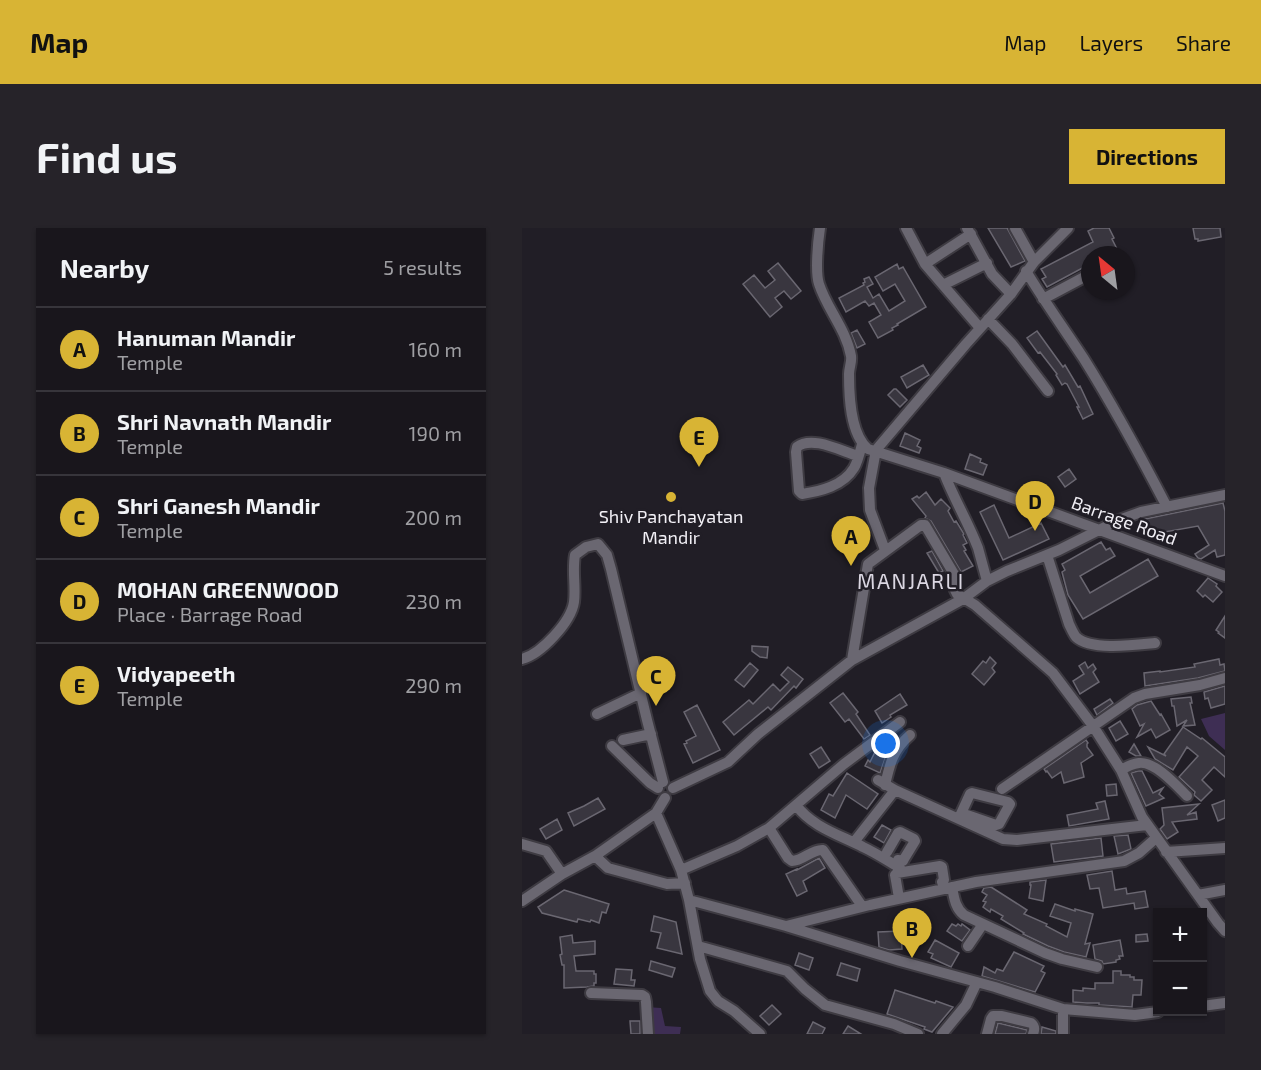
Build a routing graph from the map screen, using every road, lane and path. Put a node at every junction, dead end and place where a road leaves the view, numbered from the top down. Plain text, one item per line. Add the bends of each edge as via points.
1 (820, 228) edge
2 (1015, 228) edge
3 (1068, 228) edge
4 (910, 229) edge
5 (969, 231) edge
6 (1034, 262) junction
7 (987, 263) junction
8 (925, 264) junction
9 (1026, 271) junction
10 (1081, 279) edge
11 (943, 285) junction
12 (1011, 294) junction
13 (1043, 299) junction
14 (984, 323) junction
15 (1048, 391) dead end
16 (862, 444) junction
17 (876, 450) junction
18 (858, 456) junction
19 (944, 473) junction
20 (1225, 495) edge
21 (1167, 507) junction
22 (1099, 530) junction
23 (885, 550) junction
24 (1047, 555) junction
25 (1225, 576) edge
26 (987, 581) junction
27 (963, 598) junction
28 (1155, 643) dead end
29 (522, 659) edge
30 (852, 660) junction
31 (1225, 678) edge
32 (641, 693) junction
33 (597, 714) dead end
34 (900, 722) dead end
35 (1093, 726) junction
36 (651, 734) junction
37 (910, 735) dead end
38 (623, 740) dead end
39 (612, 746) dead end
40 (1120, 770) junction
41 (665, 786) junction
42 (1002, 789) dead end
43 (896, 790) junction
44 (1188, 796) dead end
45 (796, 805) junction
46 (656, 813) junction
47 (1147, 825) junction
48 (769, 828) junction
49 (1156, 838) junction
50 (854, 842) junction
51 (522, 844) edge
52 (1225, 849) edge
53 (887, 852) dead end
54 (1167, 852) junction
55 (595, 856) junction
56 (681, 870) junction
57 (562, 874) junction
58 (685, 883) junction
59 (946, 886) junction
60 (1225, 890) edge
61 (898, 895) junction
62 (1198, 895) junction
63 (689, 900) junction
64 (522, 901) edge
65 (862, 906) junction
66 (983, 924) junction
67 (786, 927) junction
68 (1225, 931) edge
69 (698, 946) junction
70 (968, 946) dead end
71 (1097, 967) dead end
72 (977, 982) junction
73 (591, 993) dead end
74 (1225, 1003) edge
75 (1207, 1005) edge
76 (1063, 1008) junction
77 (1153, 1012) edge
78 (648, 1034) edge
79 (760, 1034) edge
80 (918, 1034) edge
81 (942, 1034) edge
82 (987, 1034) edge
83 (1033, 1034) edge
84 (1064, 1034) edge

1 - 16 street via 818,282 852,358 852,420
2 - 6 street
3 - 6 street
4 - 8 street
5 - 7 street
5 - 8 street
6 - 9 street
7 - 11 street
7 - 12 street
8 - 11 street
9 - 12 street
9 - 13 street
10 - 13 street
11 - 14 street
12 - 14 street
13 - 21 street via 1128,432
14 - 15 street via 1012,344
14 - 17 street
16 - 17 street, Barrage Road
16 - 18 street
17 - 19 street, Barrage Road
17 - 23 street via 869,488 870,510
18 - 18 street via 814,442 802,443 796,452 800,491 816,492 840,482 854,468
19 - 22 street, Barrage Road
19 - 26 street via 978,548
20 - 21 street
21 - 22 street via 1142,512
22 - 24 street
22 - 25 street, Barrage Road
23 - 27 street via 925,525 954,574 957,594
23 - 30 street via 868,564
24 - 26 street
24 - 28 street via 1069,624 1078,639 1105,646
26 - 27 street
27 - 30 street
27 - 35 street via 1053,673
29 - 32 street via 538,651 564,621 573,605 575,555 598,544 612,569
30 - 41 street via 728,762
31 - 35 street via 1134,698
32 - 33 street
32 - 36 street
34 - 45 street
35 - 40 street
35 - 42 street
36 - 38 street
36 - 41 street
37 - 43 street via 896,750 881,782
39 - 41 street via 650,783
40 - 44 street via 1144,763 1167,776
40 - 47 street
41 - 46 street via 671,795
43 - 47 street via 1004,838 1017,840
43 - 50 street
45 - 48 street
45 - 50 street via 817,825
46 - 55 street
46 - 56 street
47 - 49 street
48 - 56 street
48 - 65 street via 792,861 823,850
49 - 54 street
49 - 59 street via 1124,861
50 - 53 street via 898,867 898,860 903,861 915,841 900,832
51 - 57 street via 546,851
52 - 54 street
54 - 62 street
55 - 57 street
55 - 58 street via 608,868 667,884
56 - 58 street
57 - 64 street
58 - 63 street
59 - 61 street
59 - 61 street via 940,866 897,873
59 - 66 street via 959,912
60 - 62 street
61 - 65 street
62 - 68 street
63 - 67 street
63 - 69 street
65 - 67 street
66 - 70 street
66 - 71 street via 1045,953
67 - 72 street
69 - 79 street via 710,991
69 - 80 street via 788,971 825,1005
72 - 76 street
72 - 81 street via 966,1005
73 - 78 street via 645,997
74 - 75 street
76 - 77 street via 1135,1015
76 - 84 street
82 - 83 street via 993,1016 1002,1016 1031,1023

